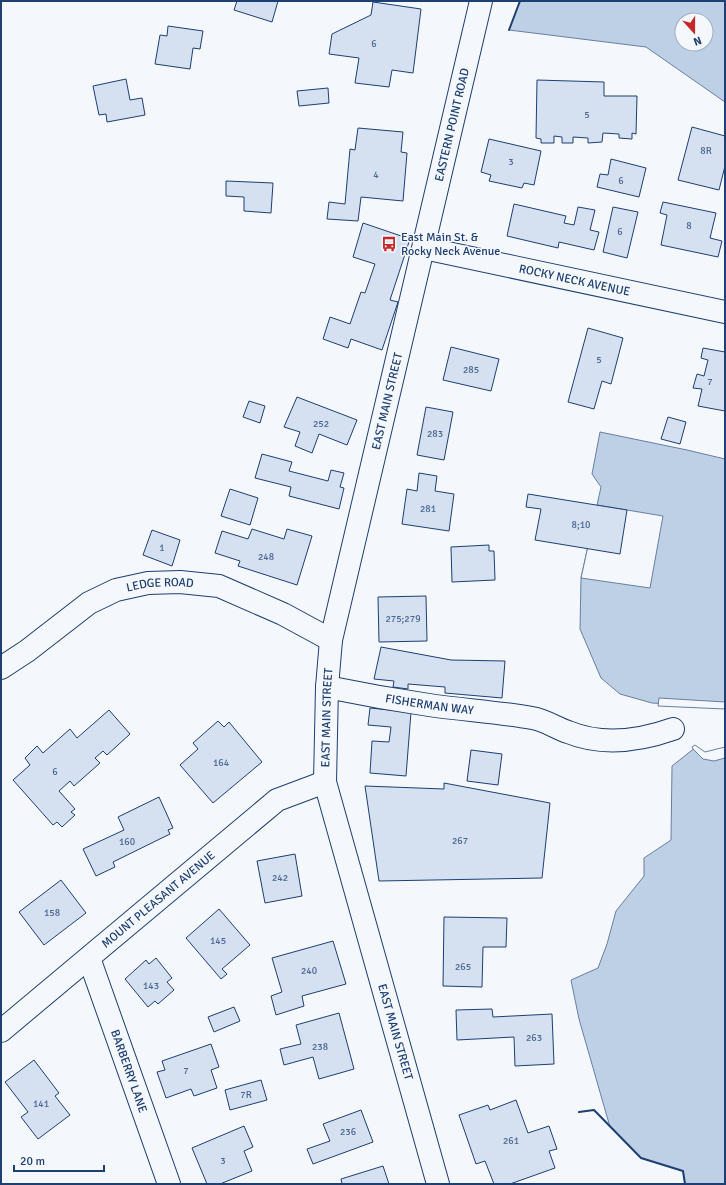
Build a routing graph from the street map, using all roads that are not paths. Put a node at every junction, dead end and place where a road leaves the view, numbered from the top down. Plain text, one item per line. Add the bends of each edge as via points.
1 (481, 1) edge
2 (424, 248) junction
3 (725, 312) edge
4 (330, 640) junction
5 (1, 668) edge
6 (327, 687) junction
7 (673, 729) dead end
8 (325, 782) junction
9 (89, 958) junction
10 (1, 1031) edge
11 (170, 1184) edge
12 (438, 1184) edge

1 - 2 street, EASTERN POINT ROAD
2 - 3 street, ROCKY NECK AVENUE
2 - 4 street, EAST MAIN STREET
4 - 5 street, LEDGE ROAD via 283,614 218,586 180,582 148,583 116,590 89,603
4 - 6 street, EAST MAIN STREET
6 - 7 street, FISHERMAN WAY via 429,705 534,718 569,733 609,741 653,736
6 - 8 street, EAST MAIN STREET
8 - 9 street, MOUNT PLEASANT AVENUE via 277,800
8 - 12 street, EAST MAIN STREET
9 - 10 street, MOUNT PLEASANT AVENUE
9 - 11 street, BARBERRY LANE

